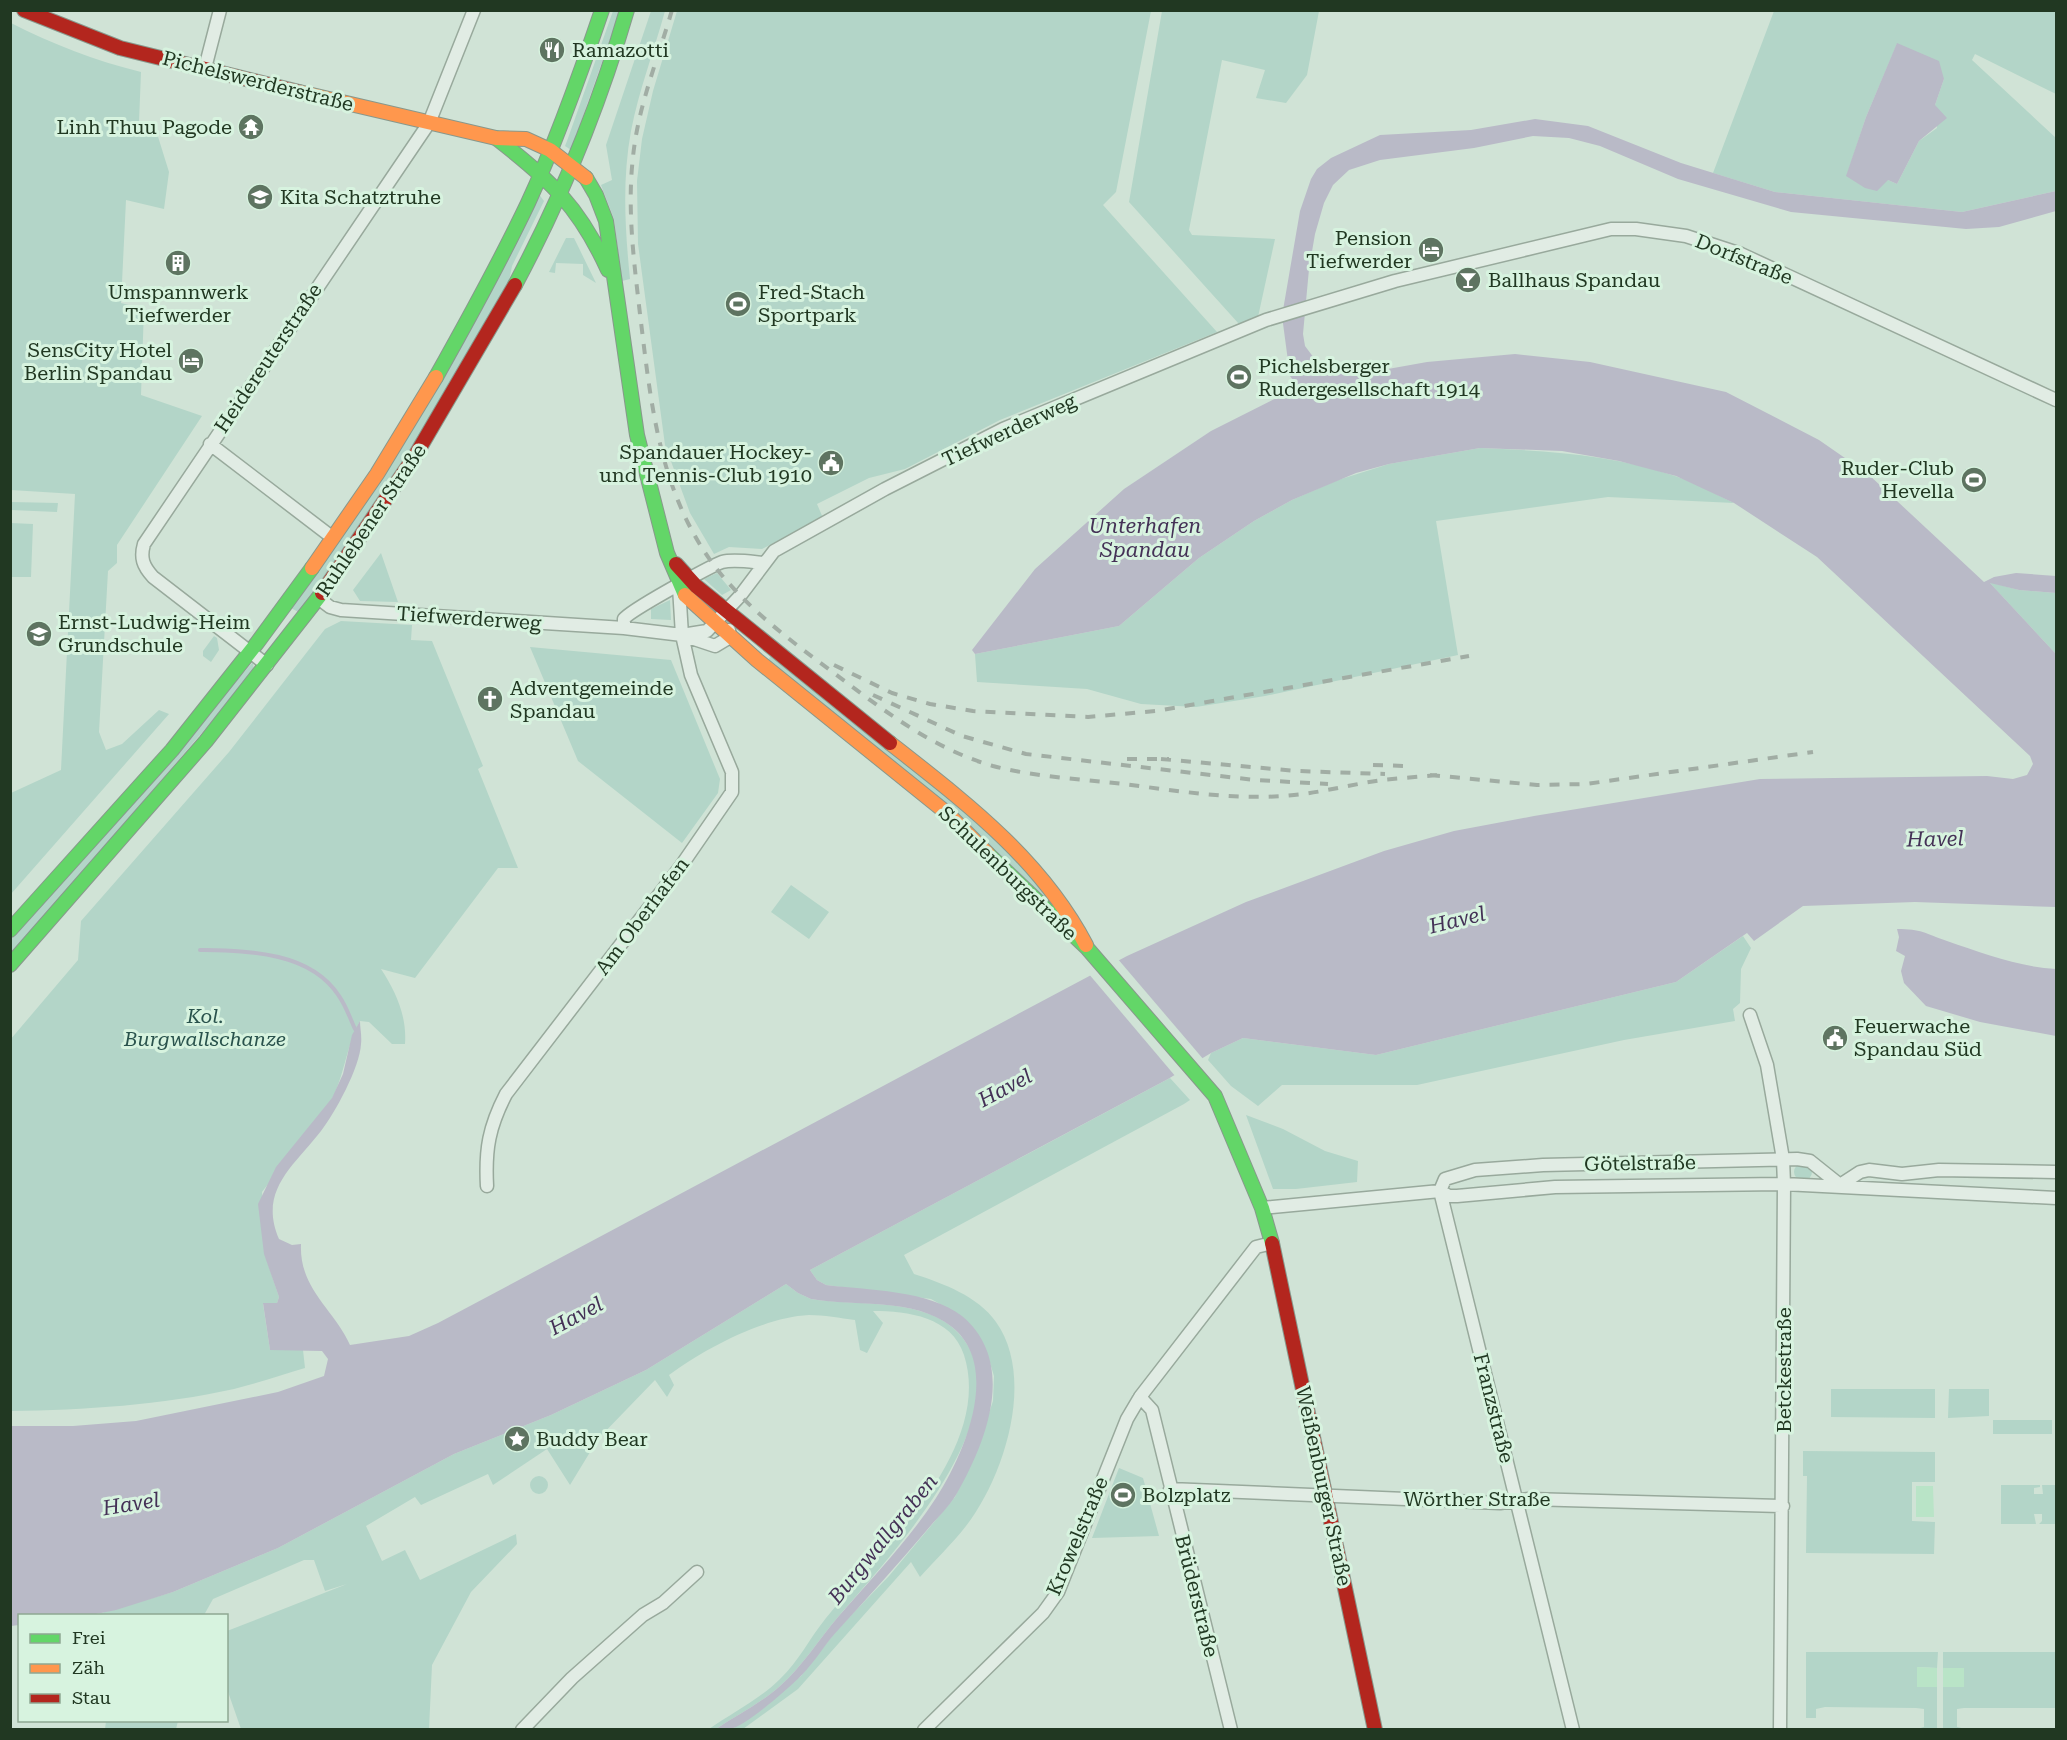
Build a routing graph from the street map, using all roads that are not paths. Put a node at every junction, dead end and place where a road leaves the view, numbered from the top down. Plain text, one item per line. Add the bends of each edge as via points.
1 (24, 10) edge
2 (220, 10) edge
3 (474, 10) edge
4 (602, 10) edge
5 (627, 10) edge
6 (205, 68) junction
7 (429, 123) junction
8 (496, 138) junction
9 (550, 150) junction
10 (572, 166) junction
11 (541, 171) junction
12 (562, 192) junction
13 (615, 289) junction
14 (1266, 321) joint
15 (2056, 400) edge
16 (210, 444) junction
17 (333, 538) junction
18 (764, 562) junction
19 (683, 582) junction
20 (318, 598) junction
21 (726, 611) junction
22 (714, 623) junction
23 (624, 628) junction
24 (682, 635) junction
25 (730, 637) junction
26 (250, 652) junction
27 (267, 665) junction
28 (10, 930) edge
29 (1087, 948) junction
30 (10, 965) edge
31 (1750, 1015) dead end
32 (1783, 1159) junction
33 (2056, 1172) edge
34 (1785, 1184) junction
35 (1840, 1185) junction
36 (487, 1186) dead end
37 (1440, 1191) junction
38 (2056, 1198) edge
39 (1262, 1208) junction
40 (1272, 1244) junction
41 (1140, 1397) junction
42 (1170, 1489) junction
43 (1327, 1495) junction
44 (1517, 1500) junction
45 (1783, 1506) junction
46 (697, 1572) dead end
47 (522, 1730) edge
48 (924, 1730) edge
49 (1231, 1730) edge
50 (1375, 1730) edge
51 (1573, 1730) edge
52 (1780, 1730) edge

1 - 6 street, Pichelswerderstraße via 120,48
2 - 6 street
3 - 7 street, Heidereuterstraße
4 - 9 street, Ruhlebener Straße
5 - 10 street, Ruhlebener Straße
6 - 7 street, Pichelswerderstraße
7 - 8 street, Pichelswerderstraße
7 - 16 street, Heidereuterstraße
8 - 9 street, Pichelswerderstraße via 526,140
8 - 11 street, Pichelswerderstraße
9 - 10 street, Pichelswerderstraße
9 - 11 street, Ruhlebener Straße
10 - 12 street, Ruhlebener Straße
10 - 13 street, Schulenburgstraße via 590,183 602,207
11 - 12 street, Schulenburgstraße
11 - 17 street, Ruhlebener Straße via 455,342 387,457
12 - 13 street, Schulenburgstraße via 582,215
12 - 20 street, Ruhlebener Straße via 453,393 377,515
13 - 19 street, Schulenburgstraße via 637,435 668,553
14 - 15 street, Dorfstraße via 1492,256 1611,229 1645,230 1686,236 1741,254
14 - 18 street, Tiefwerderweg via 1003,429 885,489 774,551
16 - 17 street
16 - 26 street, Heidereuterstraße via 144,543 142,560 153,577
17 - 26 street, Ruhlebener Straße
18 - 19 street via 724,562
18 - 21 street, Tiefwerderweg
19 - 21 street, Schulenburgstraße
19 - 22 street, Schulenburgstraße via 685,595
19 - 23 street via 630,612 623,621
19 - 24 street
20 - 23 street, Tiefwerderweg via 341,610
20 - 27 street, Ruhlebener Straße
21 - 22 street, Tiefwerderweg
21 - 25 street
21 - 29 street, Schulenburgstraße via 970,807 1056,895 1075,920
22 - 24 street, Tiefwerderweg via 707,630
22 - 25 street, Schulenburgstraße
23 - 24 street, Tiefwerderweg
24 - 25 street, Tiefwerderweg via 715,646
24 - 36 street, Am Oberhafen via 691,675 732,772 732,792 681,866 506,1094 494,1118 485,1154
25 - 29 street, Schulenburgstraße via 954,819
26 - 27 street, Heidereuterstraße
26 - 28 street, Ruhlebener Straße via 158,766
27 - 30 street, Ruhlebener Straße via 200,748
29 - 39 street via 1221,1107
31 - 32 street, Betckestraße via 1767,1065
32 - 34 street, Betckestraße
32 - 35 street, Götelstraße via 1810,1161
32 - 37 street, Götelstraße via 1475,1170 1445,1179
33 - 35 street via 1939,1170 1902,1174 1869,1170
34 - 35 street, Götelstraße
34 - 37 street, Götelstraße via 1555,1187 1457,1196
34 - 45 street, Betckestraße
35 - 38 street, Götelstraße
37 - 39 street, Götelstraße
37 - 44 street, Franzstraße
39 - 40 street
40 - 41 street, Krowelstraße via 1256,1247
40 - 43 street, Weißenburger Straße
41 - 42 street, Brüderstraße via 1152,1410
41 - 48 street, Krowelstraße via 1114,1447 1058,1592 1037,1619
42 - 43 street, Wörther Straße
42 - 49 street, Brüderstraße
43 - 44 street, Wörther Straße via 1500,1503
43 - 50 street, Weißenburger Straße
44 - 45 street, Wörther Straße
44 - 51 street, Franzstraße
45 - 52 street, Betckestraße
46 - 47 street via 580,1671

